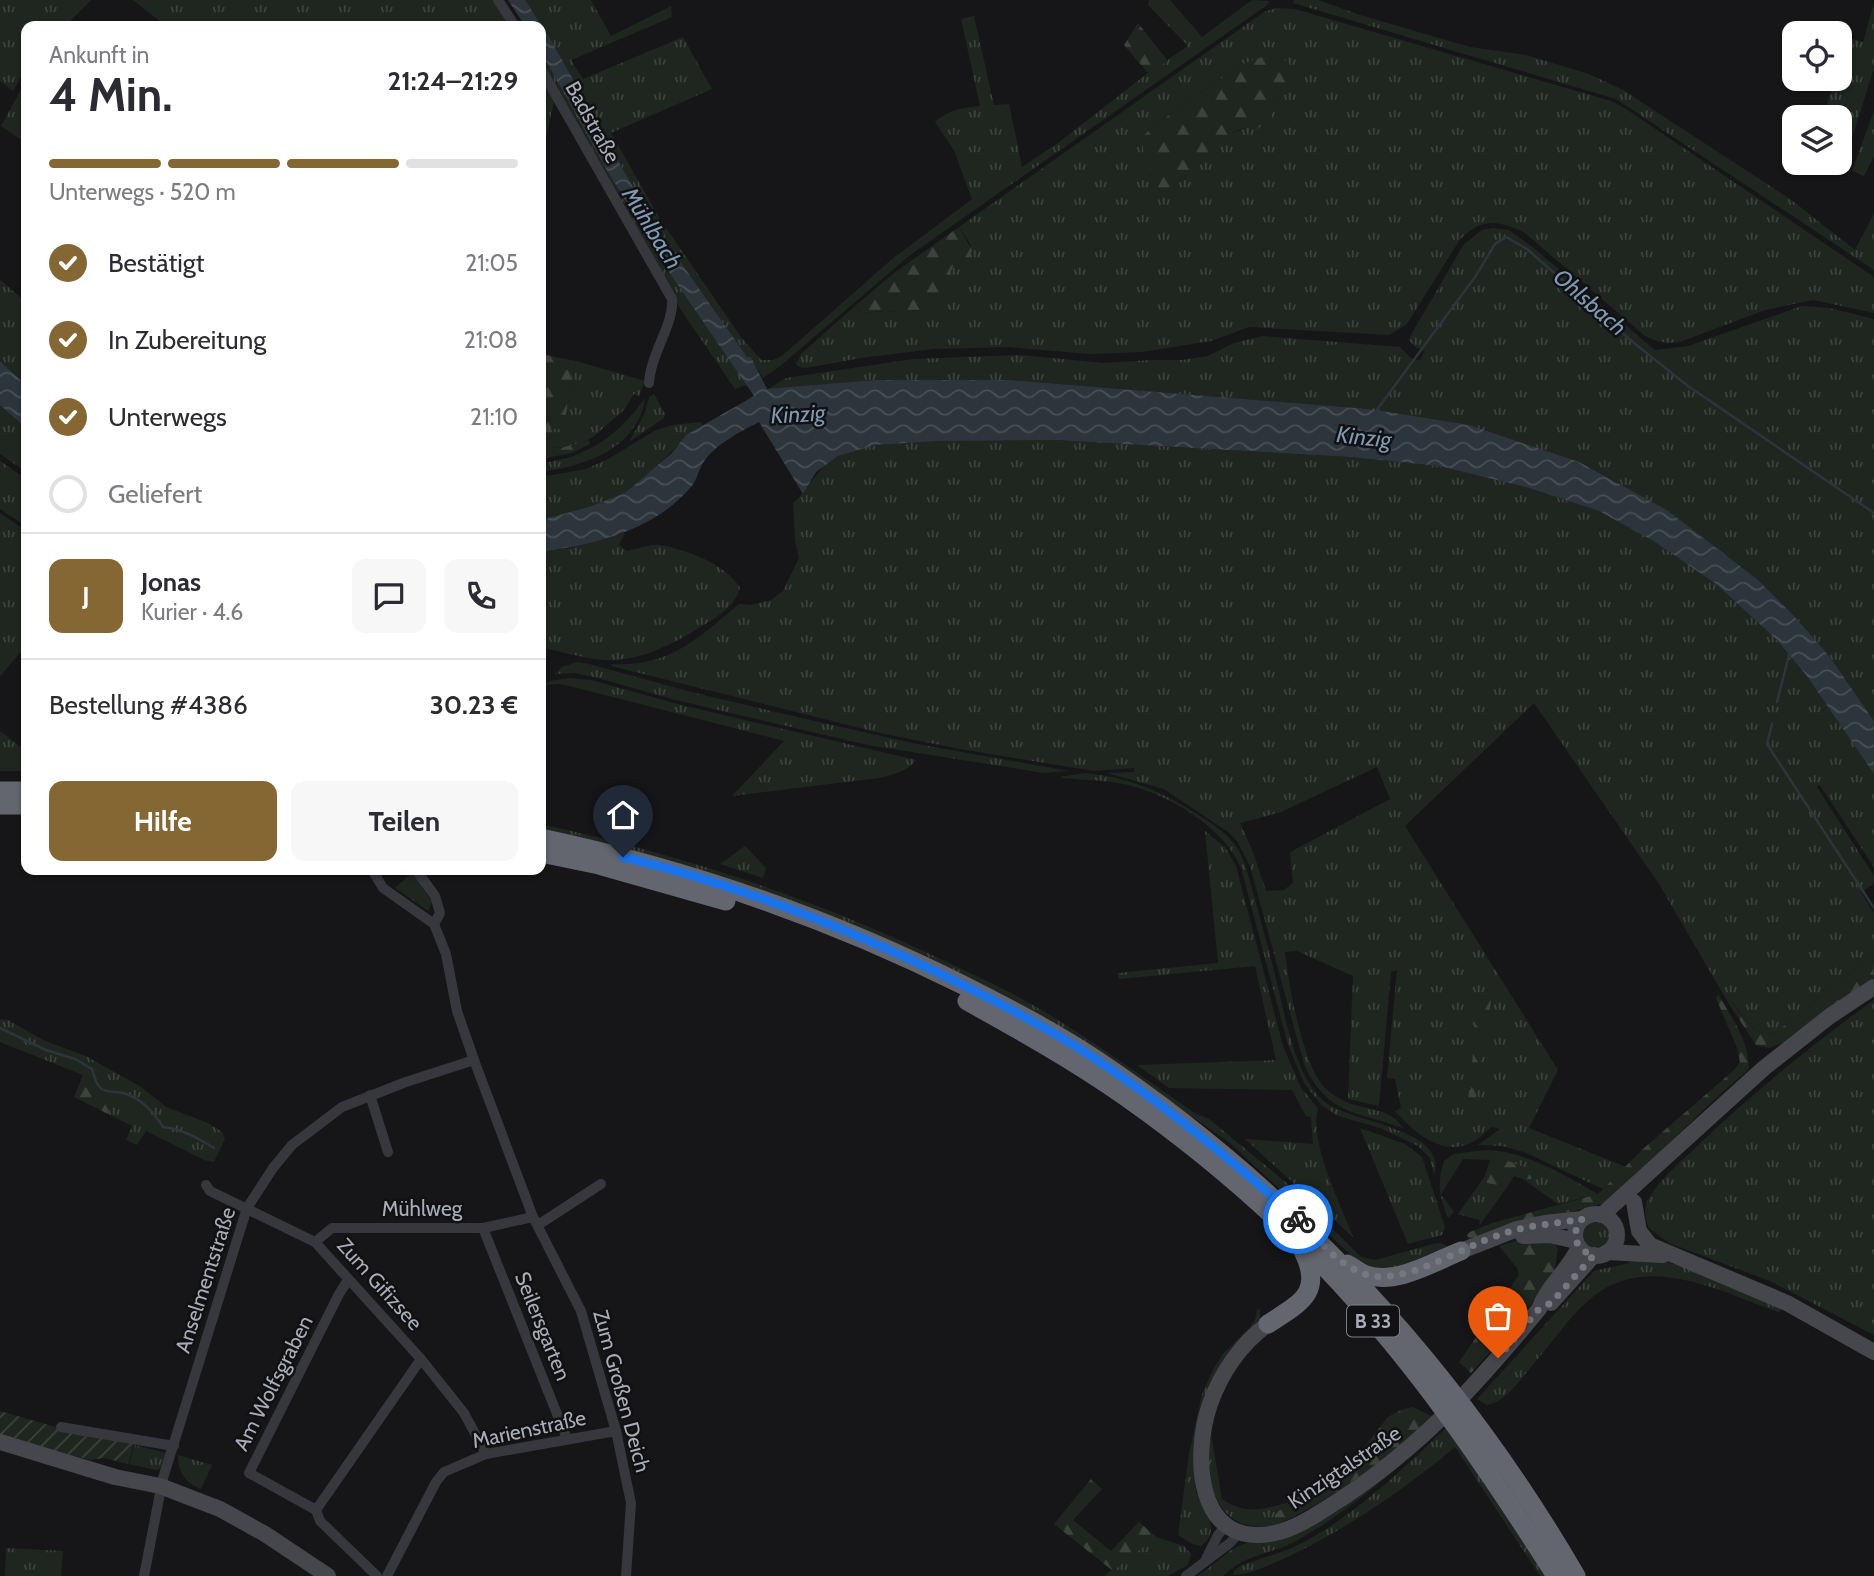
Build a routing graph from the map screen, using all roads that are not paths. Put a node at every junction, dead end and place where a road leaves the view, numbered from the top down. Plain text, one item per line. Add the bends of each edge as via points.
1 (498, 0) edge
2 (512, 21) edge
3 (546, 78) edge
4 (649, 383) dead end
5 (0, 790) edge
6 (21, 791) edge
7 (0, 805) edge
8 (21, 805) edge
9 (546, 839) edge
10 (546, 854) edge
11 (375, 875) edge
12 (420, 875) edge
13 (433, 924) junction
14 (1874, 987) edge
15 (474, 1060) junction
16 (370, 1095) junction
17 (388, 1152) dead end
18 (1654, 1170) junction
19 (601, 1184) dead end
20 (205, 1185) dead end
21 (1634, 1202) junction
22 (247, 1208) junction
23 (1602, 1215) junction
24 (1582, 1219) junction
25 (535, 1221) junction
26 (483, 1228) junction
27 (1616, 1230) junction
28 (1550, 1235) junction
29 (1298, 1241) junction
30 (315, 1242) junction
31 (1577, 1244) junction
32 (1650, 1245) junction
33 (1461, 1251) junction
34 (1600, 1254) junction
35 (1672, 1256) junction
36 (1336, 1258) junction
37 (1566, 1266) junction
38 (348, 1280) junction
39 (1539, 1309) junction
40 (1268, 1324) joint
41 (1874, 1352) edge
42 (421, 1359) junction
43 (61, 1427) dead end
44 (616, 1431) junction
45 (566, 1438) junction
46 (0, 1442) edge
47 (174, 1447) junction
48 (486, 1454) junction
49 (162, 1482) junction
50 (316, 1510) junction
51 (1233, 1529) junction
52 (1205, 1562) junction
53 (144, 1576) edge
54 (328, 1576) edge
55 (377, 1576) edge
56 (387, 1576) edge
57 (626, 1576) edge
58 (1186, 1576) edge
59 (1556, 1576) edge
60 (1576, 1576) edge

1 - 2 street
3 - 4 street, Badstraße via 672,299 673,310 655,352
5 - 6 highway
7 - 8 highway
9 - 36 highway, B 33 via 646,862 771,903 910,959 1007,1007 1094,1058 1203,1136
10 - 29 highway, B 33 via 761,912 826,936 961,998 1047,1046 1126,1098 1216,1168
11 - 13 street via 383,888
12 - 13 street, Zum Großen Deich via 440,912
13 - 15 street, Zum Großen Deich via 446,954 457,1011
14 - 18 street via 1764,1068
15 - 16 street, Anselmentstraße
15 - 25 street, Zum Großen Deich
16 - 17 street
16 - 22 street, Anselmentstraße via 342,1107 292,1145
18 - 21 street
18 - 23 street
19 - 25 street
20 - 22 street, Zum Gifizsee
21 - 27 street
21 - 32 street via 1639,1231
22 - 30 street, Zum Gifizsee
22 - 47 street, Anselmentstraße
23 - 24 street
23 - 27 street
24 - 31 street via 1576,1229
24 - 33 street via 1517,1229
25 - 26 street, Mühlweg
25 - 44 street, Zum Großen Deich via 581,1311
26 - 30 street, Mühlweg via 332,1228
26 - 45 street, Seilersgarten
27 - 32 street
27 - 34 street via 1615,1244
28 - 31 street
28 - 33 street via 1507,1239 1471,1255
28 - 37 street via 1562,1244
29 - 40 highway via 1309,1263 1309,1293
29 - 59 highway, B 33 via 1356,1300 1418,1374
30 - 38 street, Zum Gifizsee
31 - 34 street via 1583,1251
31 - 37 street, Kinzigtalstraße
32 - 35 street
33 - 36 highway, B 33 via 1385,1277 1366,1275
34 - 35 street
34 - 39 street, Kinzigtalstraße via 1551,1303
35 - 41 street via 1787,1303
36 - 60 highway, B 33 via 1465,1410
37 - 39 street, Kinzigtalstraße
38 - 42 street, Zum Gifizsee
38 - 50 street, Am Wolfsgraben via 249,1473
39 - 51 street, Kinzigtalstraße via 1485,1375 1423,1438 1355,1489 1297,1525 1275,1533
40 - 51 street via 1249,1338 1210,1405 1201,1456 1206,1498
42 - 48 street, Zum Gifizsee via 464,1413
42 - 50 street
43 - 47 street
44 - 45 street, Marienstraße
44 - 57 street, Zum Großen Deich via 631,1503
45 - 48 street, Marienstraße
46 - 49 street
47 - 49 street, Anselmentstraße
48 - 56 street, Marienstraße via 444,1472
49 - 53 street, Anselmentstraße
49 - 54 street via 193,1489
50 - 55 street, Am Wolfsgraben via 320,1521
51 - 52 street via 1230,1543
51 - 52 street via 1218,1535
52 - 58 street

